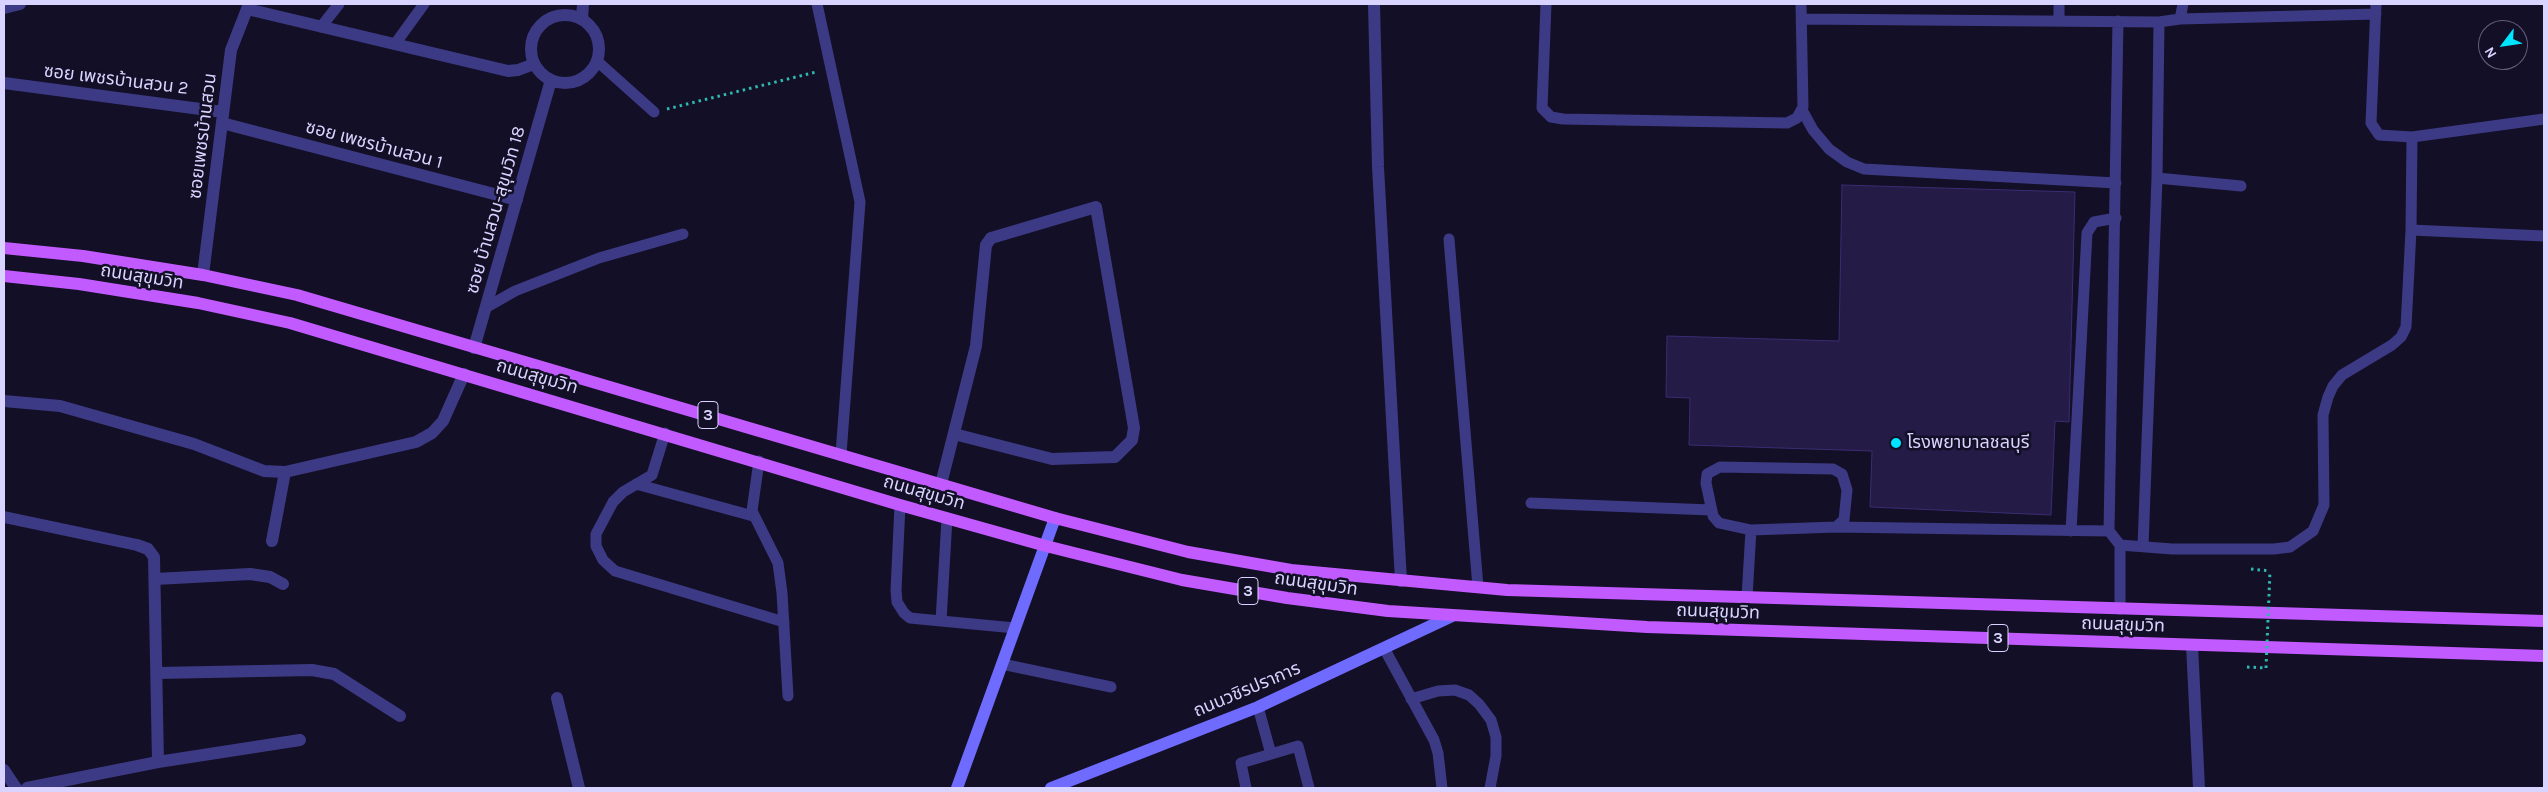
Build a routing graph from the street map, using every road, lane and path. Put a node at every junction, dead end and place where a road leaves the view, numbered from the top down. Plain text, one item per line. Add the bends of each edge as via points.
1 (20, 4) edge
2 (338, 4) edge
3 (424, 4) edge
4 (583, 4) edge
5 (817, 4) edge
6 (1374, 4) edge
7 (1546, 4) edge
8 (1801, 4) edge
9 (2059, 4) edge
10 (2182, 4) edge
11 (248, 6) edge
12 (4, 8) edge
13 (2376, 9) edge
14 (582, 19) junction
15 (1802, 19) junction
16 (2180, 19) junction
17 (2059, 21) junction
18 (2118, 21) junction
19 (2159, 22) junction
20 (321, 27) junction
21 (395, 44) junction
22 (597, 61) junction
23 (534, 64) junction
24 (831, 68) junction
25 (551, 80) junction
26 (4, 83) edge
27 (1802, 110) junction
28 (654, 112) joint
29 (223, 118) junction
30 (2544, 120) edge
31 (2412, 136) junction
32 (2156, 178) junction
33 (2116, 183) junction
34 (2241, 186) dead end
35 (517, 200) junction
36 (2116, 218) junction
37 (2411, 230) junction
38 (683, 234) dead end
39 (2544, 236) edge
40 (1449, 239) dead end
41 (4, 248) edge
42 (203, 275) junction
43 (4, 276) edge
44 (487, 307) junction
45 (474, 348) junction
46 (464, 374) junction
47 (4, 401) edge
48 (665, 433) junction
49 (954, 434) junction
50 (841, 454) junction
51 (759, 461) junction
52 (285, 472) junction
53 (636, 484) junction
54 (941, 484) junction
55 (1531, 503) dead end
56 (900, 505) junction
57 (1711, 510) junction
58 (753, 516) junction
59 (4, 517) edge
60 (947, 518) junction
61 (1055, 518) junction
62 (1836, 527) junction
63 (1751, 530) junction
64 (2071, 531) junction
65 (2109, 531) junction
66 (272, 541) dead end
67 (2120, 545) junction
68 (1046, 546) junction
69 (2143, 546) junction
70 (2251, 569) dead end
71 (155, 579) junction
72 (1401, 581) junction
73 (283, 584) dead end
74 (1478, 587) junction
75 (1747, 597) junction
76 (2120, 609) junction
77 (1452, 616) junction
78 (941, 621) junction
79 (784, 622) junction
80 (2544, 622) edge
81 (1016, 628) junction
82 (2192, 645) junction
83 (1384, 648) junction
84 (2544, 656) edge
85 (1002, 664) junction
86 (2247, 667) dead end
87 (157, 673) junction
88 (1111, 687) dead end
89 (788, 696) dead end
90 (557, 698) dead end
91 (1411, 699) junction
92 (1258, 707) junction
93 (400, 716) dead end
94 (300, 740) dead end
95 (1271, 754) junction
96 (158, 762) junction
97 (4, 770) edge
98 (16, 788) edge
99 (26, 788) edge
100 (578, 788) edge
101 (957, 788) edge
102 (1051, 788) edge
103 (1246, 788) edge
104 (1309, 788) edge
105 (1442, 788) edge
106 (1490, 788) edge
107 (2199, 788) edge

1 - 12 street
2 - 20 lane
3 - 21 lane
4 - 14 street
5 - 24 lane
6 - 72 street via 1378,168
7 - 27 lane via 1542,108 1551,117 1787,123 1797,118
8 - 15 lane
9 - 17 lane
10 - 16 lane
11 - 20 street
11 - 29 street, ซอยเพชรบ้านสวน via 231,50
13 - 16 lane
13 - 31 lane via 2371,123 2379,135
14 - 22 street via 590,25 598,42
14 - 23 street via 561,15 542,24 531,43
15 - 17 lane
15 - 27 lane
16 - 19 lane
17 - 18 lane
18 - 19 lane
18 - 33 lane
19 - 32 lane
20 - 21 street
21 - 23 street via 508,70
22 - 25 street via 584,78 573,82
22 - 28 lane
23 - 25 street
24 - 28 path
24 - 50 lane via 860,202
25 - 35 street, ซอย บ้านสวน-สุขุมวิท 18
26 - 29 street, ซอย เพชรบ้านสวน 2
27 - 33 lane via 1829,149 1864,169
29 - 35 street, ซอย เพชรบ้านสวน 1
29 - 42 street, ซอยเพชรบ้านสวน
30 - 31 lane
31 - 37 lane
32 - 34 lane
32 - 69 lane
33 - 36 lane
35 - 44 street, ซอย บ้านสวน-สุขุมวิท 18
36 - 64 lane via 2094,222 2087,233
36 - 65 lane
37 - 39 lane
37 - 69 lane via 2406,326 2392,345 2342,375 2328,397 2323,415 2324,505 2313,531 2290,547 2274,549
38 - 44 lane via 599,258 515,291
40 - 74 lane
41 - 42 main road, ถนนสุขุมวิท via 83,256
42 - 45 main road, ถนนสุขุมวิท via 297,295
43 - 46 main road, ถนนสุขุมวิท via 198,303 281,321
44 - 45 street, ซอย บ้านสวน-สุขุมวิท 18
45 - 50 main road, ถนนสุขุมวิท / 3
46 - 48 main road, ถนนสุขุมวิท / 3
46 - 52 street via 443,421 432,433 416,442
47 - 52 street via 60,406 194,444 264,470
48 - 51 main road, ถนนสุขุมวิท / 3
48 - 53 lane via 652,475
49 - 49 street via 1052,459 1115,457 1132,440 1134,428 1096,207 991,238 986,245 976,346
49 - 54 street
50 - 54 main road, ถนนสุขุมวิท / 3
51 - 56 main road, ถนนสุขุมวิท / 3
51 - 58 lane
52 - 66 street
53 - 58 lane
53 - 79 lane via 614,502 596,534 596,546 603,560 616,571
54 - 61 main road, ถนนสุขุมวิท / 3
55 - 57 lane
56 - 60 main road, ถนนสุขุมวิท / 3
56 - 78 lane via 897,602 910,618
57 - 62 lane via 1706,483 1707,474 1714,469 1833,470 1842,474 1847,490 1844,520
57 - 63 lane via 1719,523
58 - 79 lane via 778,564
59 - 71 street via 148,549 154,557
60 - 68 main road, ถนนสุขุมวิท / 3
60 - 78 lane
61 - 68 street
61 - 72 main road, ถนนสุขุมวิท / 3 via 1188,552 1291,570
62 - 63 lane
62 - 64 lane
63 - 75 lane
64 - 65 lane
65 - 67 lane
67 - 69 lane
67 - 76 lane
68 - 77 main road, ถนนสุขุมวิท / 3 via 1182,580 1287,598
68 - 81 street
70 - 86 path, bridge via 2270,570 2266,668
71 - 73 street via 250,574
71 - 87 street
72 - 74 main road, ถนนสุขุมวิท / 3
74 - 75 main road, ถนนสุขุมวิท / 3
75 - 76 main road, ถนนสุขุมวิท / 3
76 - 80 main road, ถนนสุขุมวิท / 3
77 - 82 main road, ถนนสุขุมวิท / 3 via 1647,627
77 - 83 street, ถนนวชิรปราการ
78 - 81 lane
79 - 89 lane
81 - 85 street
82 - 84 main road, ถนนสุขุมวิท / 3
82 - 107 street
83 - 91 lane
83 - 92 street, ถนนวชิรปราการ
85 - 88 lane
85 - 101 street
87 - 93 street via 312,670 334,674
87 - 96 street
90 - 100 street
91 - 105 lane via 1434,740
91 - 106 lane via 1455,690 1469,695 1479,704 1491,720 1496,737
92 - 95 lane
92 - 102 street, ถนนวชิรปราการ
94 - 96 street
95 - 103 lane via 1241,763
95 - 104 lane via 1298,746
96 - 99 street
97 - 98 street

